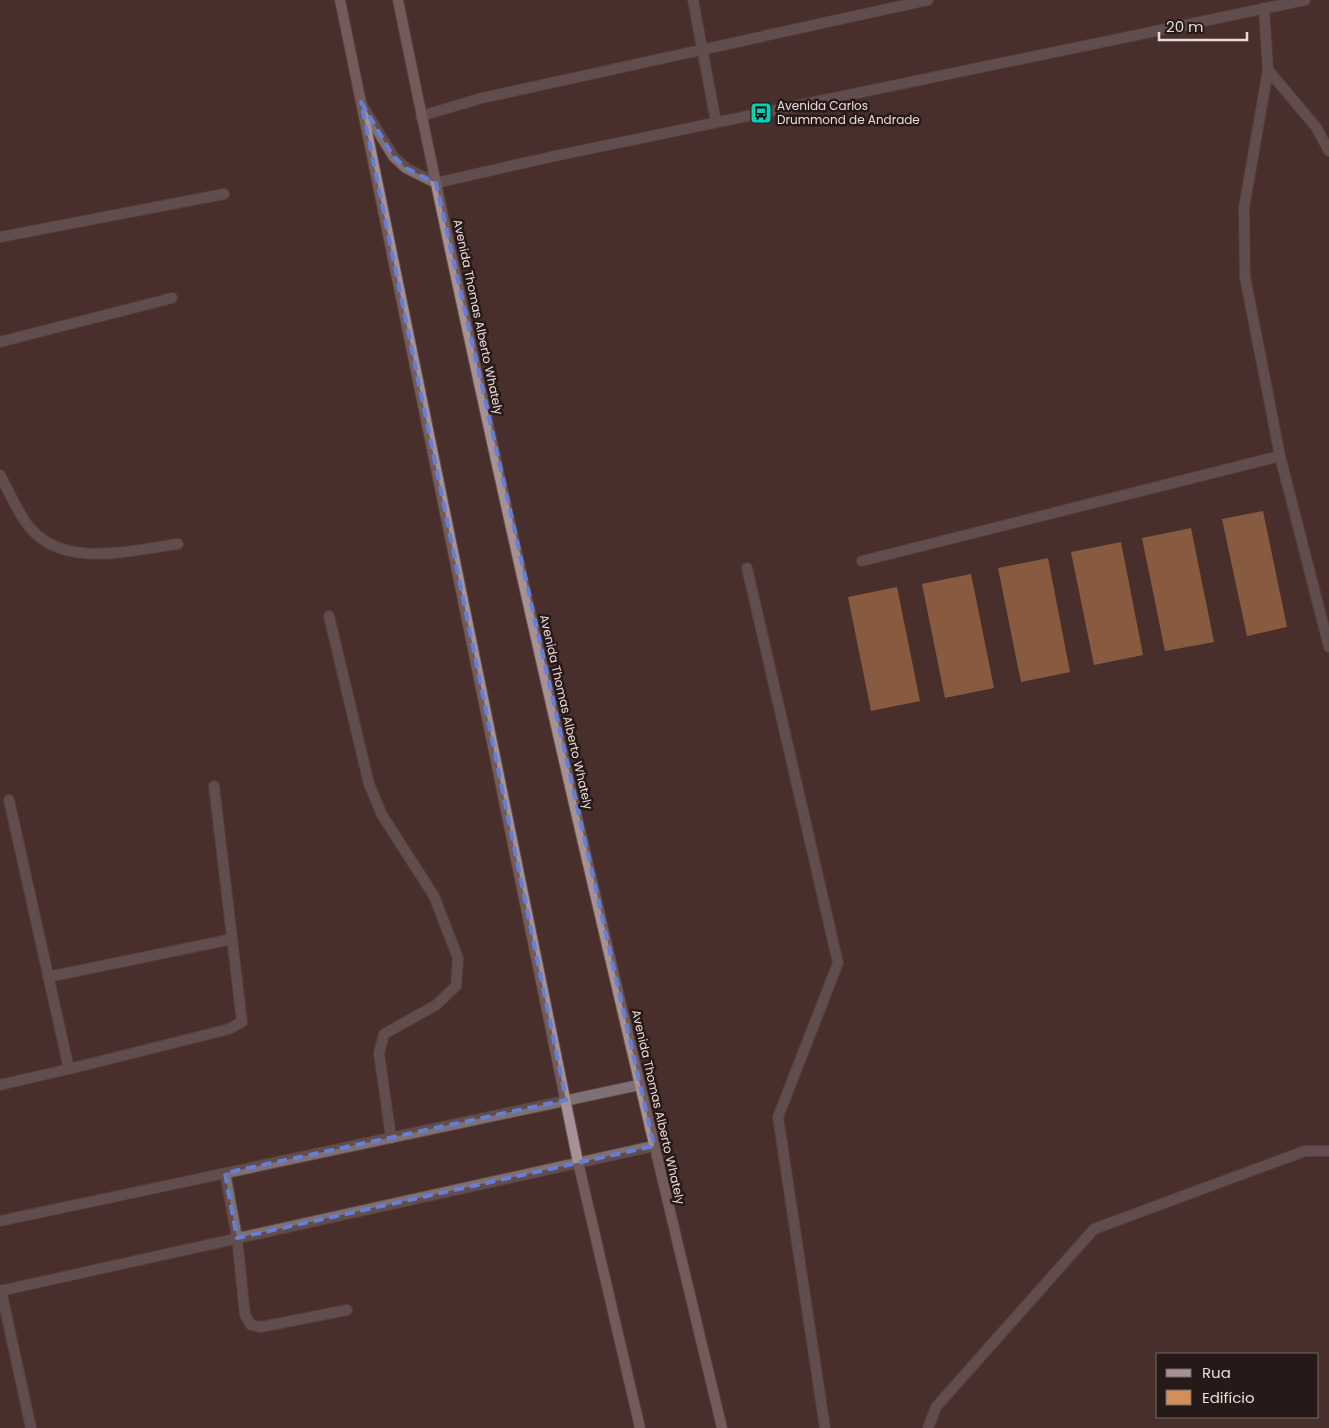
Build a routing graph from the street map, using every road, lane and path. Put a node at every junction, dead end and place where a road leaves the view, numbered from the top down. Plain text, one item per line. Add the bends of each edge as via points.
1 (340, 0) edge
2 (398, 0) edge
3 (693, 0) edge
4 (928, 0) edge
5 (1305, 0) edge
6 (1264, 8) junction
7 (704, 49) junction
8 (1268, 70) junction
9 (361, 102) junction
10 (421, 116) junction
11 (716, 122) junction
12 (1329, 151) edge
13 (436, 184) junction
14 (224, 194) dead end
15 (0, 237) edge
16 (172, 298) dead end
17 (0, 342) edge
18 (1280, 456) junction
19 (0, 475) edge
20 (178, 544) dead end
21 (862, 561) dead end
22 (747, 568) dead end
23 (330, 616) dead end
24 (1329, 647) edge
25 (214, 786) dead end
26 (9, 800) dead end
27 (232, 939) junction
28 (48, 977) junction
29 (69, 1069) junction
30 (0, 1085) edge
31 (638, 1085) junction
32 (566, 1100) junction
33 (391, 1138) junction
34 (654, 1146) junction
35 (1329, 1151) edge
36 (578, 1162) junction
37 (225, 1173) junction
38 (0, 1222) edge
39 (237, 1238) junction
40 (1, 1290) edge
41 (347, 1310) dead end
42 (31, 1428) edge
43 (640, 1428) edge
44 (722, 1428) edge
45 (825, 1428) edge
46 (928, 1428) edge

1 - 9 main road
2 - 10 main road, Avenida Thomas Alberto Whately
3 - 7 street
4 - 7 street
5 - 6 street
6 - 8 street
6 - 11 street
7 - 10 street via 482,98
7 - 11 street
8 - 12 street via 1316,127
8 - 18 street via 1244,208 1245,277
9 - 13 street via 393,156 406,168
9 - 32 main road
10 - 13 main road, Avenida Thomas Alberto Whately
11 - 13 street
13 - 31 main road, Avenida Thomas Alberto Whately via 480,392
14 - 15 street
16 - 17 street
18 - 21 street
18 - 24 street
19 - 20 street via 31,529 57,549 104,554
22 - 45 street via 838,963 778,1117
23 - 33 street via 369,784 382,815 434,896 458,958 456,986 436,1005 384,1034 379,1053
25 - 27 street
26 - 28 street
27 - 28 street
27 - 29 street via 242,1022 229,1029
28 - 29 street
29 - 30 street
31 - 32 street
31 - 34 main road, Avenida Thomas Alberto Whately
32 - 33 street
32 - 36 main road
33 - 37 street
34 - 36 street
34 - 44 main road, Avenida Thomas Alberto Whately
35 - 46 street via 1305,1150 1094,1229 936,1408
36 - 39 street
36 - 43 main road
37 - 38 street
37 - 39 street
39 - 40 street
39 - 41 street via 245,1315 251,1324 261,1327
40 - 42 street

